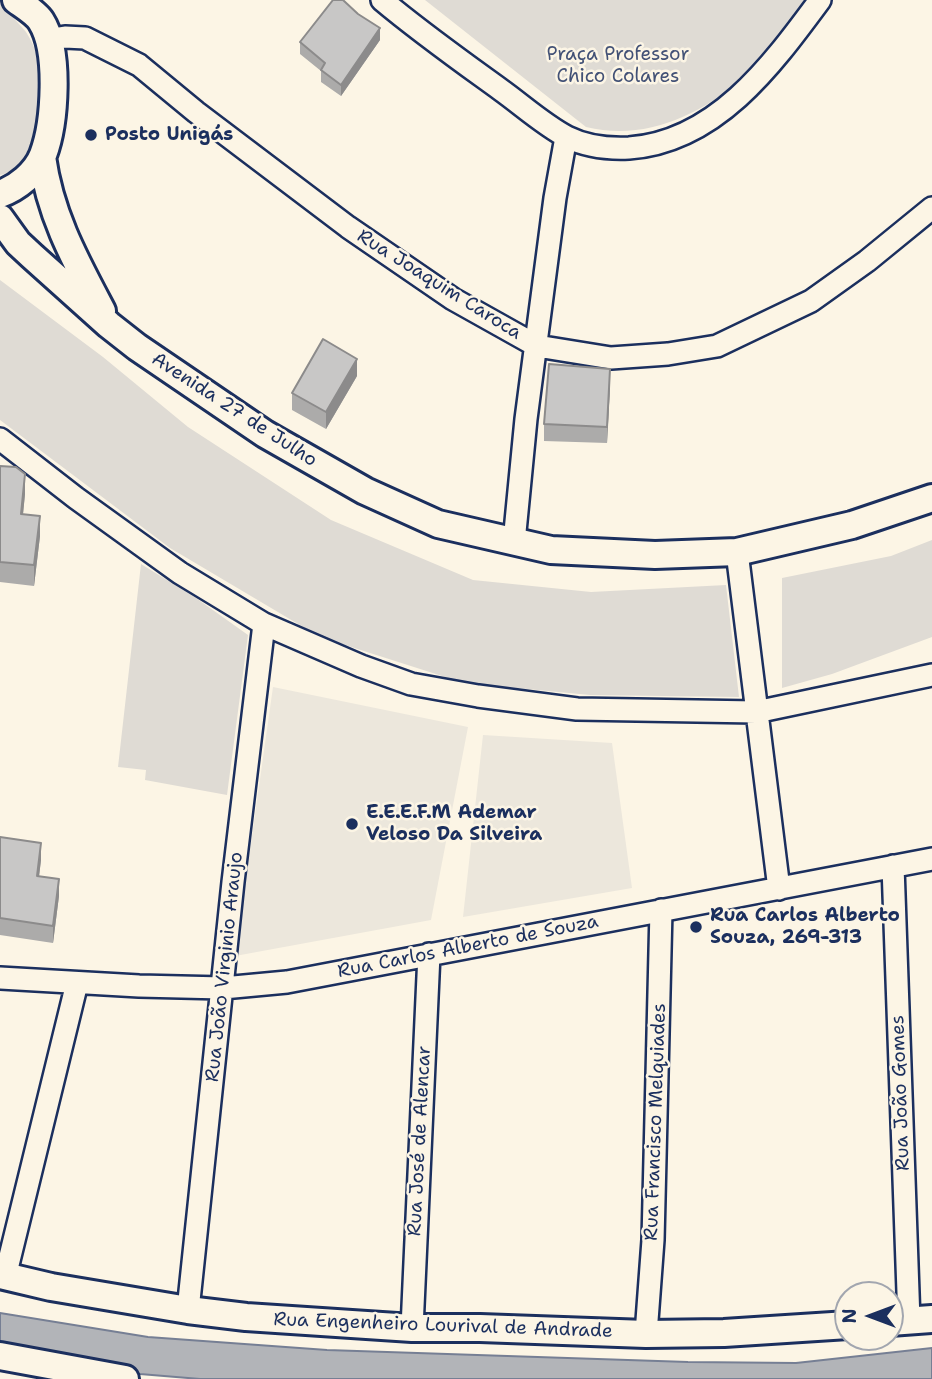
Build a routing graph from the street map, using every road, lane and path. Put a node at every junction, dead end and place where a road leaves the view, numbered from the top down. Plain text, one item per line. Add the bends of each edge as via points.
1 (16, 0) edge
2 (382, 0) edge
3 (820, 0) edge
4 (42, 20) edge
5 (566, 137) junction
6 (42, 157) junction
7 (0, 194) edge
8 (932, 208) edge
9 (0, 218) edge
10 (109, 325) junction
11 (537, 346) junction
12 (0, 439) edge
13 (932, 498) edge
14 (514, 542) junction
15 (737, 552) junction
16 (264, 624) junction
17 (932, 676) edge
18 (756, 712) junction
19 (932, 859) edge
20 (893, 866) junction
21 (779, 889) junction
22 (661, 910) junction
23 (429, 954) junction
24 (0, 978) edge
25 (76, 983) junction
26 (223, 988) junction
27 (3, 1276) edge
28 (188, 1310) junction
29 (910, 1320) edge
30 (834, 1326) edge
31 (412, 1328) junction
32 (646, 1334) junction
33 (0, 1356) edge
34 (125, 1379) edge

1 - 4 main road
2 - 5 street
3 - 5 street via 782,52 743,93 712,119 677,138 604,149
4 - 6 main road via 54,67 50,124
4 - 11 street, Rua Joaquim Caroca via 65,37 85,38 139,65 348,227 453,299
5 - 11 street
6 - 7 main road via 20,185
6 - 10 main road, Avenida 27 de Julho via 46,187 63,238
8 - 11 street, Rua Joaquim Caroca via 811,301 717,346 611,358
9 - 10 main road, Avenida 27 de Julho via 18,243
10 - 14 main road, Avenida 27 de Julho via 265,434 365,491 438,524
11 - 14 street
12 - 16 street via 180,573
13 - 15 main road, Avenida 27 de Julho via 852,524
14 - 15 main road, Avenida 27 de Julho via 551,550 654,555
15 - 18 street
16 - 18 street via 411,684 478,696 577,709
16 - 26 street, Rua João Virginio Araujo
17 - 18 street
18 - 21 street
19 - 20 street, Rua Carlos Alberto de Souza
20 - 21 street, Rua Carlos Alberto de Souza
20 - 29 street, Rua João Gomes
21 - 22 street, Rua Carlos Alberto de Souza
22 - 23 street, Rua Carlos Alberto de Souza
22 - 32 street, Rua Francisco Melquiades via 653,1240
23 - 26 street, Rua Carlos Alberto de Souza via 287,982
23 - 31 street, Rua José de Alencar
24 - 25 street, Rua Carlos Alberto de Souza
25 - 26 street, Rua Carlos Alberto de Souza
25 - 27 street
26 - 28 street, Rua João Virginio Araujo
27 - 28 main road, Rua Engenheiro Lourival de Andrade
28 - 31 main road, Rua Engenheiro Lourival de Andrade
30 - 32 main road, Rua Engenheiro Lourival de Andrade
31 - 32 main road, Rua Engenheiro Lourival de Andrade
33 - 34 main road

